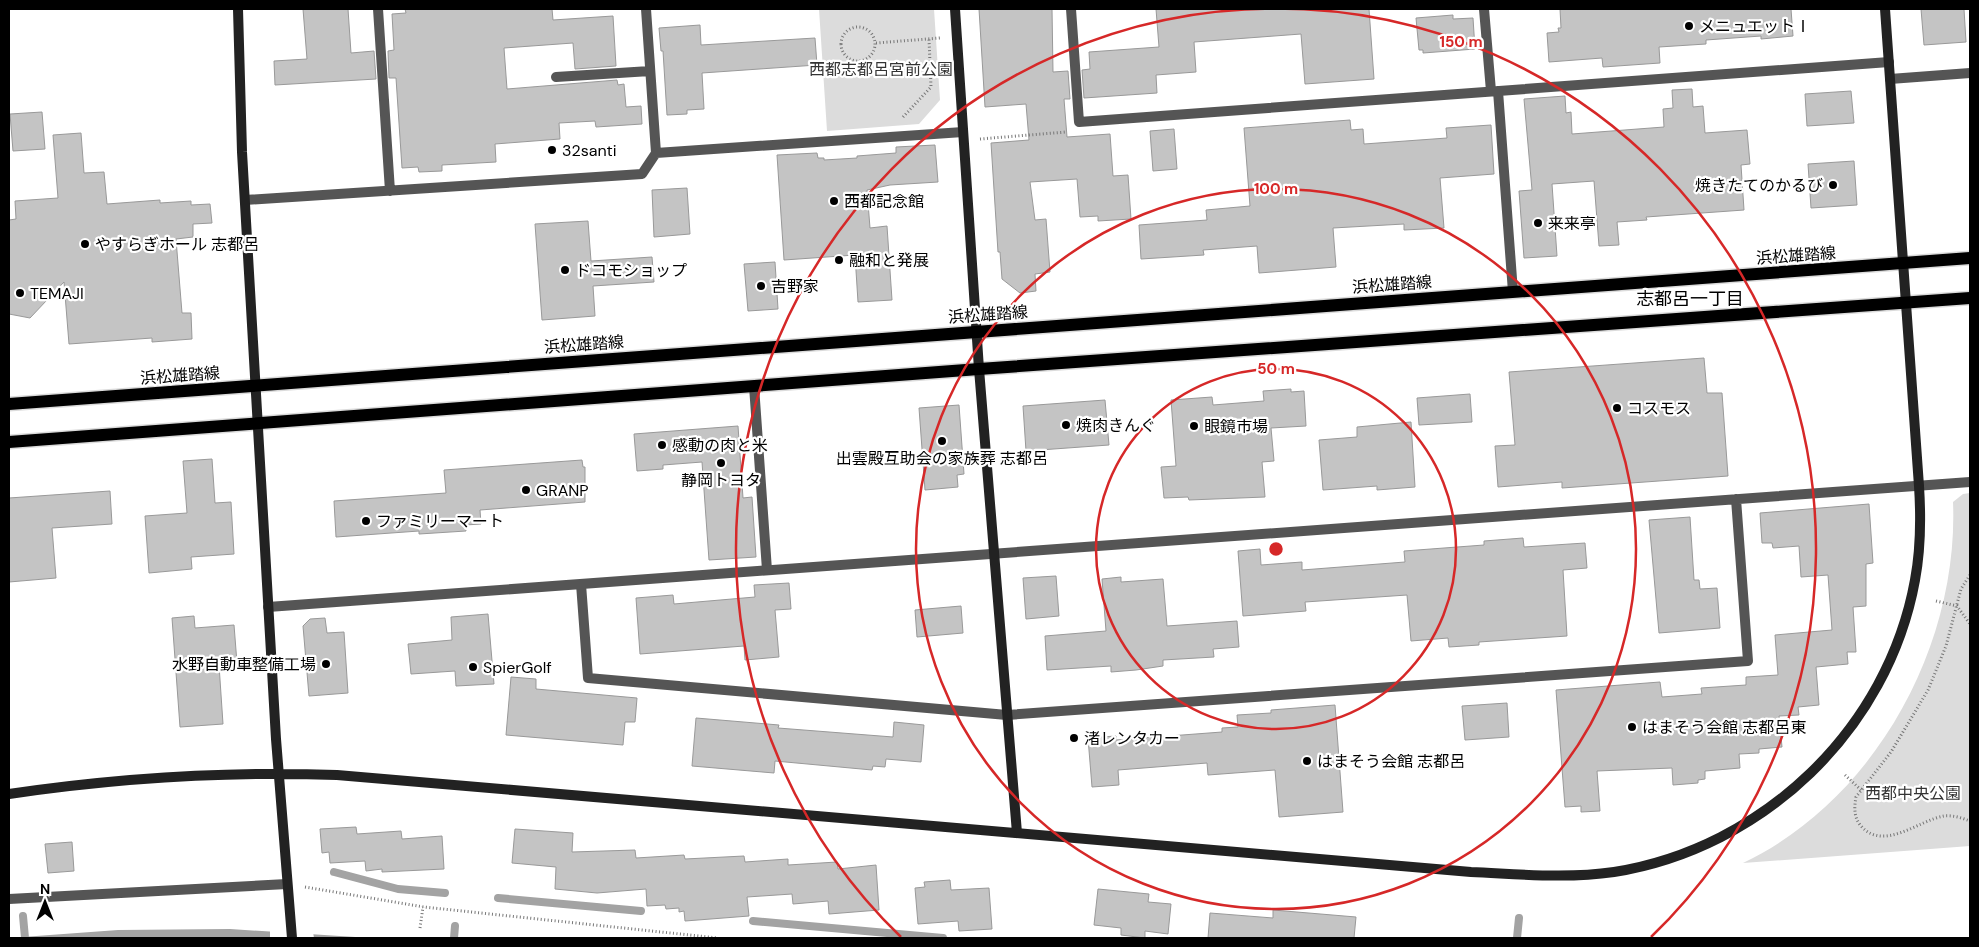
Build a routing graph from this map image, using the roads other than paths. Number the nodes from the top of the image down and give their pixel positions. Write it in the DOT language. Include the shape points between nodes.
graph roads {
  1 [pos="238,9"];
  2 [pos="378,9"];
  3 [pos="646,9"];
  4 [pos="955,9"];
  5 [pos="1071,9"];
  6 [pos="1484,9"];
  7 [pos="1885,9"];
  8 [pos="1889,62"];
  9 [pos="650,71"];
  10 [pos="1970,73"];
  11 [pos="556,77"];
  12 [pos="1890,79"];
  13 [pos="1494,91"];
  14 [pos="963,132"];
  15 [pos="656,153"];
  16 [pos="390,191"];
  17 [pos="245,200"];
  18 [pos="1970,258"];
  19 [pos="1903,263"];
  20 [pos="1513,292"];
  21 [pos="1970,298"];
  22 [pos="1906,303"];
  23 [pos="976,331"];
  24 [pos="979,368"];
  25 [pos="256,385"];
  26 [pos="754,386"];
  27 [pos="9,404"];
  28 [pos="257,424"];
  29 [pos="9,442"];
  30 [pos="1970,482"];
  31 [pos="1919,486"];
  32 [pos="1736,499"];
  33 [pos="994,554"];
  34 [pos="767,570"];
  35 [pos="581,584"];
  36 [pos="268,607"];
  37 [pos="1008,715"];
  38 [pos="278,772"];
  39 [pos="9,794"];
  40 [pos="1017,833"];
  41 [pos="288,884"];
  42 [pos="9,899"];
  43 [pos="292,938"];
  1 -- 17 [label="street"];
  2 -- 16 [label="street"];
  3 -- 9 [label="street"];
  4 -- 14 [label="street"];
  5 -- 13 [label="street" via="1079,122"];
  6 -- 13 [label="street"];
  7 -- 8 [label="street"];
  8 -- 12 [label="street"];
  8 -- 13 [label="street"];
  9 -- 11 [label="street"];
  9 -- 15 [label="street"];
  10 -- 12 [label="street"];
  12 -- 19 [label="street"];
  13 -- 20 [label="street"];
  14 -- 15 [label="street"];
  14 -- 23 [label="street"];
  15 -- 16 [label="street" via="642,174"];
  16 -- 17 [label="street"];
  17 -- 25 [label="street"];
  18 -- 19 [label="main road, 浜松雄踏線"];
  19 -- 20 [label="main road, 浜松雄踏線"];
  19 -- 22 [label="street"];
  20 -- 23 [label="main road, 浜松雄踏線"];
  21 -- 22 [label="main road"];
  22 -- 24 [label="main road"];
  22 -- 31 [label="street"];
  23 -- 24 [label="street"];
  23 -- 25 [label="main road, 浜松雄踏線"];
  24 -- 26 [label="main road"];
  24 -- 33 [label="street"];
  25 -- 27 [label="main road, 浜松雄踏線"];
  25 -- 28 [label="street"];
  26 -- 28 [label="main road"];
  26 -- 34 [label="street"];
  28 -- 29 [label="main road"];
  28 -- 36 [label="street"];
  30 -- 31 [label="street"];
  31 -- 32 [label="street"];
  31 -- 40 [label="street" via="1921,517 1915,580 1898,641 1871,698 1834,750 1788,794 1736,830 1678,856 1615,872 1540,876"];
  32 -- 33 [label="street"];
  32 -- 37 [label="street" via="1748,661"];
  33 -- 34 [label="street"];
  33 -- 37 [label="street"];
  34 -- 35 [label="street"];
  35 -- 36 [label="street"];
  35 -- 37 [label="street" via="588,678"];
  36 -- 38 [label="street"];
  37 -- 40 [label="street"];
  38 -- 39 [label="street" via="130,780"];
  38 -- 40 [label="street" via="394,779"];
  38 -- 41 [label="street"];
  41 -- 42 [label="street"];
  41 -- 43 [label="street"];
}
